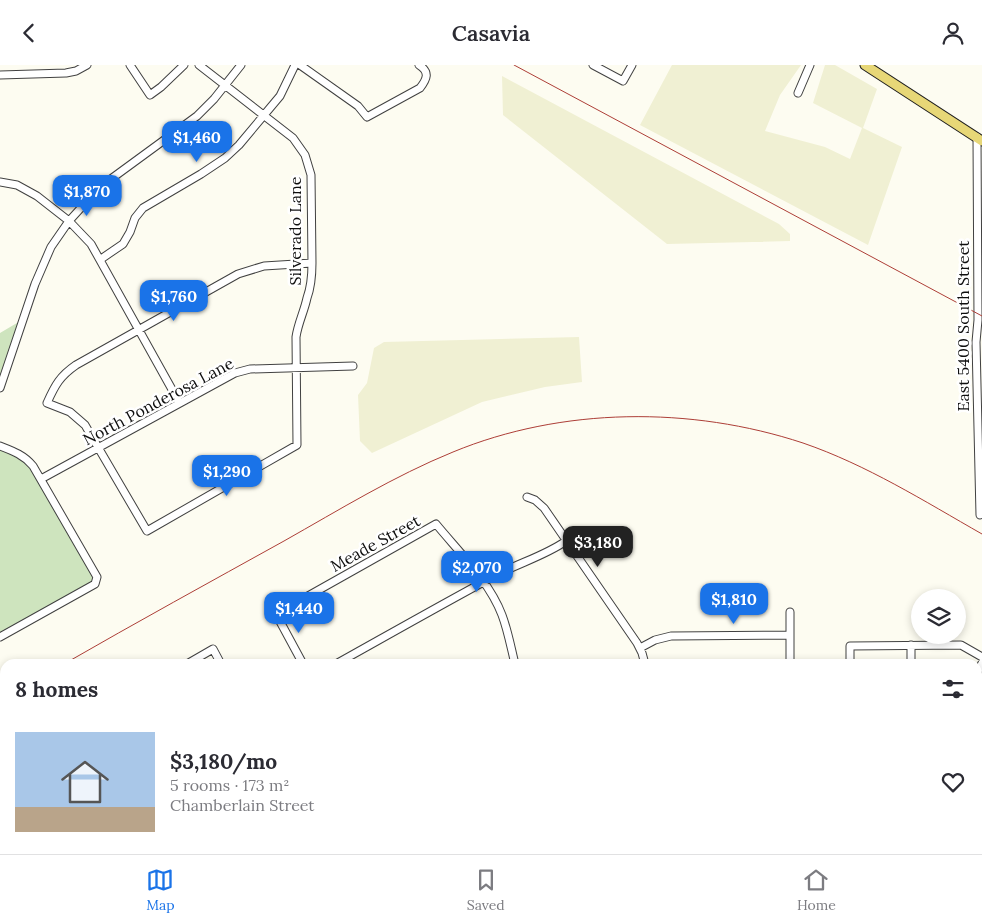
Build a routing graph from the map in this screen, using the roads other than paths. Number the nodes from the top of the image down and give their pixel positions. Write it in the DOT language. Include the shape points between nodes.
graph roads {
  1 [pos="44,65"];
  2 [pos="86,65"];
  3 [pos="130,65"];
  4 [pos="184,65"];
  5 [pos="199,65"];
  6 [pos="241,65"];
  7 [pos="295,65"];
  8 [pos="300,65"];
  9 [pos="419,65"];
  10 [pos="632,65"];
  11 [pos="810,65"];
  12 [pos="865,65"];
  13 [pos="597,66"];
  14 [pos="0,75"];
  15 [pos="44,75"];
  16 [pos="226,85"];
  17 [pos="798,93"];
  18 [pos="265,115"];
  19 [pos="979,139"];
  20 [pos="0,182"];
  21 [pos="69,221"];
  22 [pos="100,259"];
  23 [pos="312,263"];
  24 [pos="140,329"];
  25 [pos="354,366"];
  26 [pos="296,368"];
  27 [pos="0,388"];
  28 [pos="180,402"];
  29 [pos="0,446"];
  30 [pos="99,447"];
  31 [pos="40,479"];
  32 [pos="526,497"];
  33 [pos="980,515"];
  34 [pos="566,541"];
  35 [pos="483,582"];
  36 [pos="790,612"];
  37 [pos="790,635"];
  38 [pos="0,637"];
  39 [pos="911,645"];
  40 [pos="640,648"];
  41 [pos="982,657"];
  42 [pos="196,659"];
  43 [pos="219,659"];
  44 [pos="300,659"];
  45 [pos="345,659"];
  46 [pos="512,659"];
  47 [pos="643,659"];
  48 [pos="790,659"];
  49 [pos="850,659"];
  50 [pos="911,659"];
  1 -- 15 [label="street"];
  2 -- 15 [label="street" via="66,73"];
  3 -- 4 [label="street" via="150,95"];
  5 -- 16 [label="street, Silverado Lane"];
  6 -- 16 [label="street"];
  7 -- 18 [label="street" via="280,96"];
  8 -- 9 [label="street" via="358,106 367,117 420,88 427,75"];
  10 -- 13 [label="street" via="623,81"];
  11 -- 17 [label="street"];
  12 -- 19 [label="main road"];
  14 -- 15 [label="street"];
  16 -- 18 [label="street, Silverado Lane"];
  16 -- 21 [label="street" via="197,116 100,187"];
  18 -- 22 [label="street" via="226,158 143,208 123,244"];
  18 -- 23 [label="street, Silverado Lane" via="300,146 309,166"];
  19 -- 33 [label="street, East 5400 South Street" via="976,342"];
  20 -- 21 [label="street" via="28,191"];
  21 -- 22 [label="street" via="87,239"];
  21 -- 27 [label="street" via="51,247 35,284"];
  22 -- 24 [label="street"];
  23 -- 24 [label="street" via="274,264 251,269"];
  23 -- 26 [label="street, Silverado Lane" via="310,288 296,337"];
  24 -- 28 [label="street"];
  24 -- 30 [label="street" via="63,374 47,403 78,417"];
  25 -- 26 [label="street, North Ponderosa Lane"];
  26 -- 28 [label="street, North Ponderosa Lane" via="250,369 235,373"];
  26 -- 30 [label="street, Silverado Lane" via="297,445 147,531"];
  28 -- 30 [label="street, North Ponderosa Lane"];
  29 -- 31 [label="street" via="27,458"];
  30 -- 31 [label="street, North Ponderosa Lane"];
  31 -- 38 [label="street" via="97,581"];
  32 -- 34 [label="street" via="542,505"];
  34 -- 35 [label="street"];
  34 -- 40 [label="street"];
  35 -- 44 [label="street, Meade Street" via="436,525 276,614"];
  35 -- 45 [label="street"];
  35 -- 46 [label="street" via="502,614"];
  36 -- 37 [label="street"];
  37 -- 40 [label="street" via="671,636"];
  37 -- 48 [label="street"];
  39 -- 41 [label="street" via="961,645"];
  39 -- 49 [label="street" via="850,646"];
  39 -- 50 [label="street"];
  40 -- 47 [label="street"];
  42 -- 43 [label="street" via="213,649"];
}
